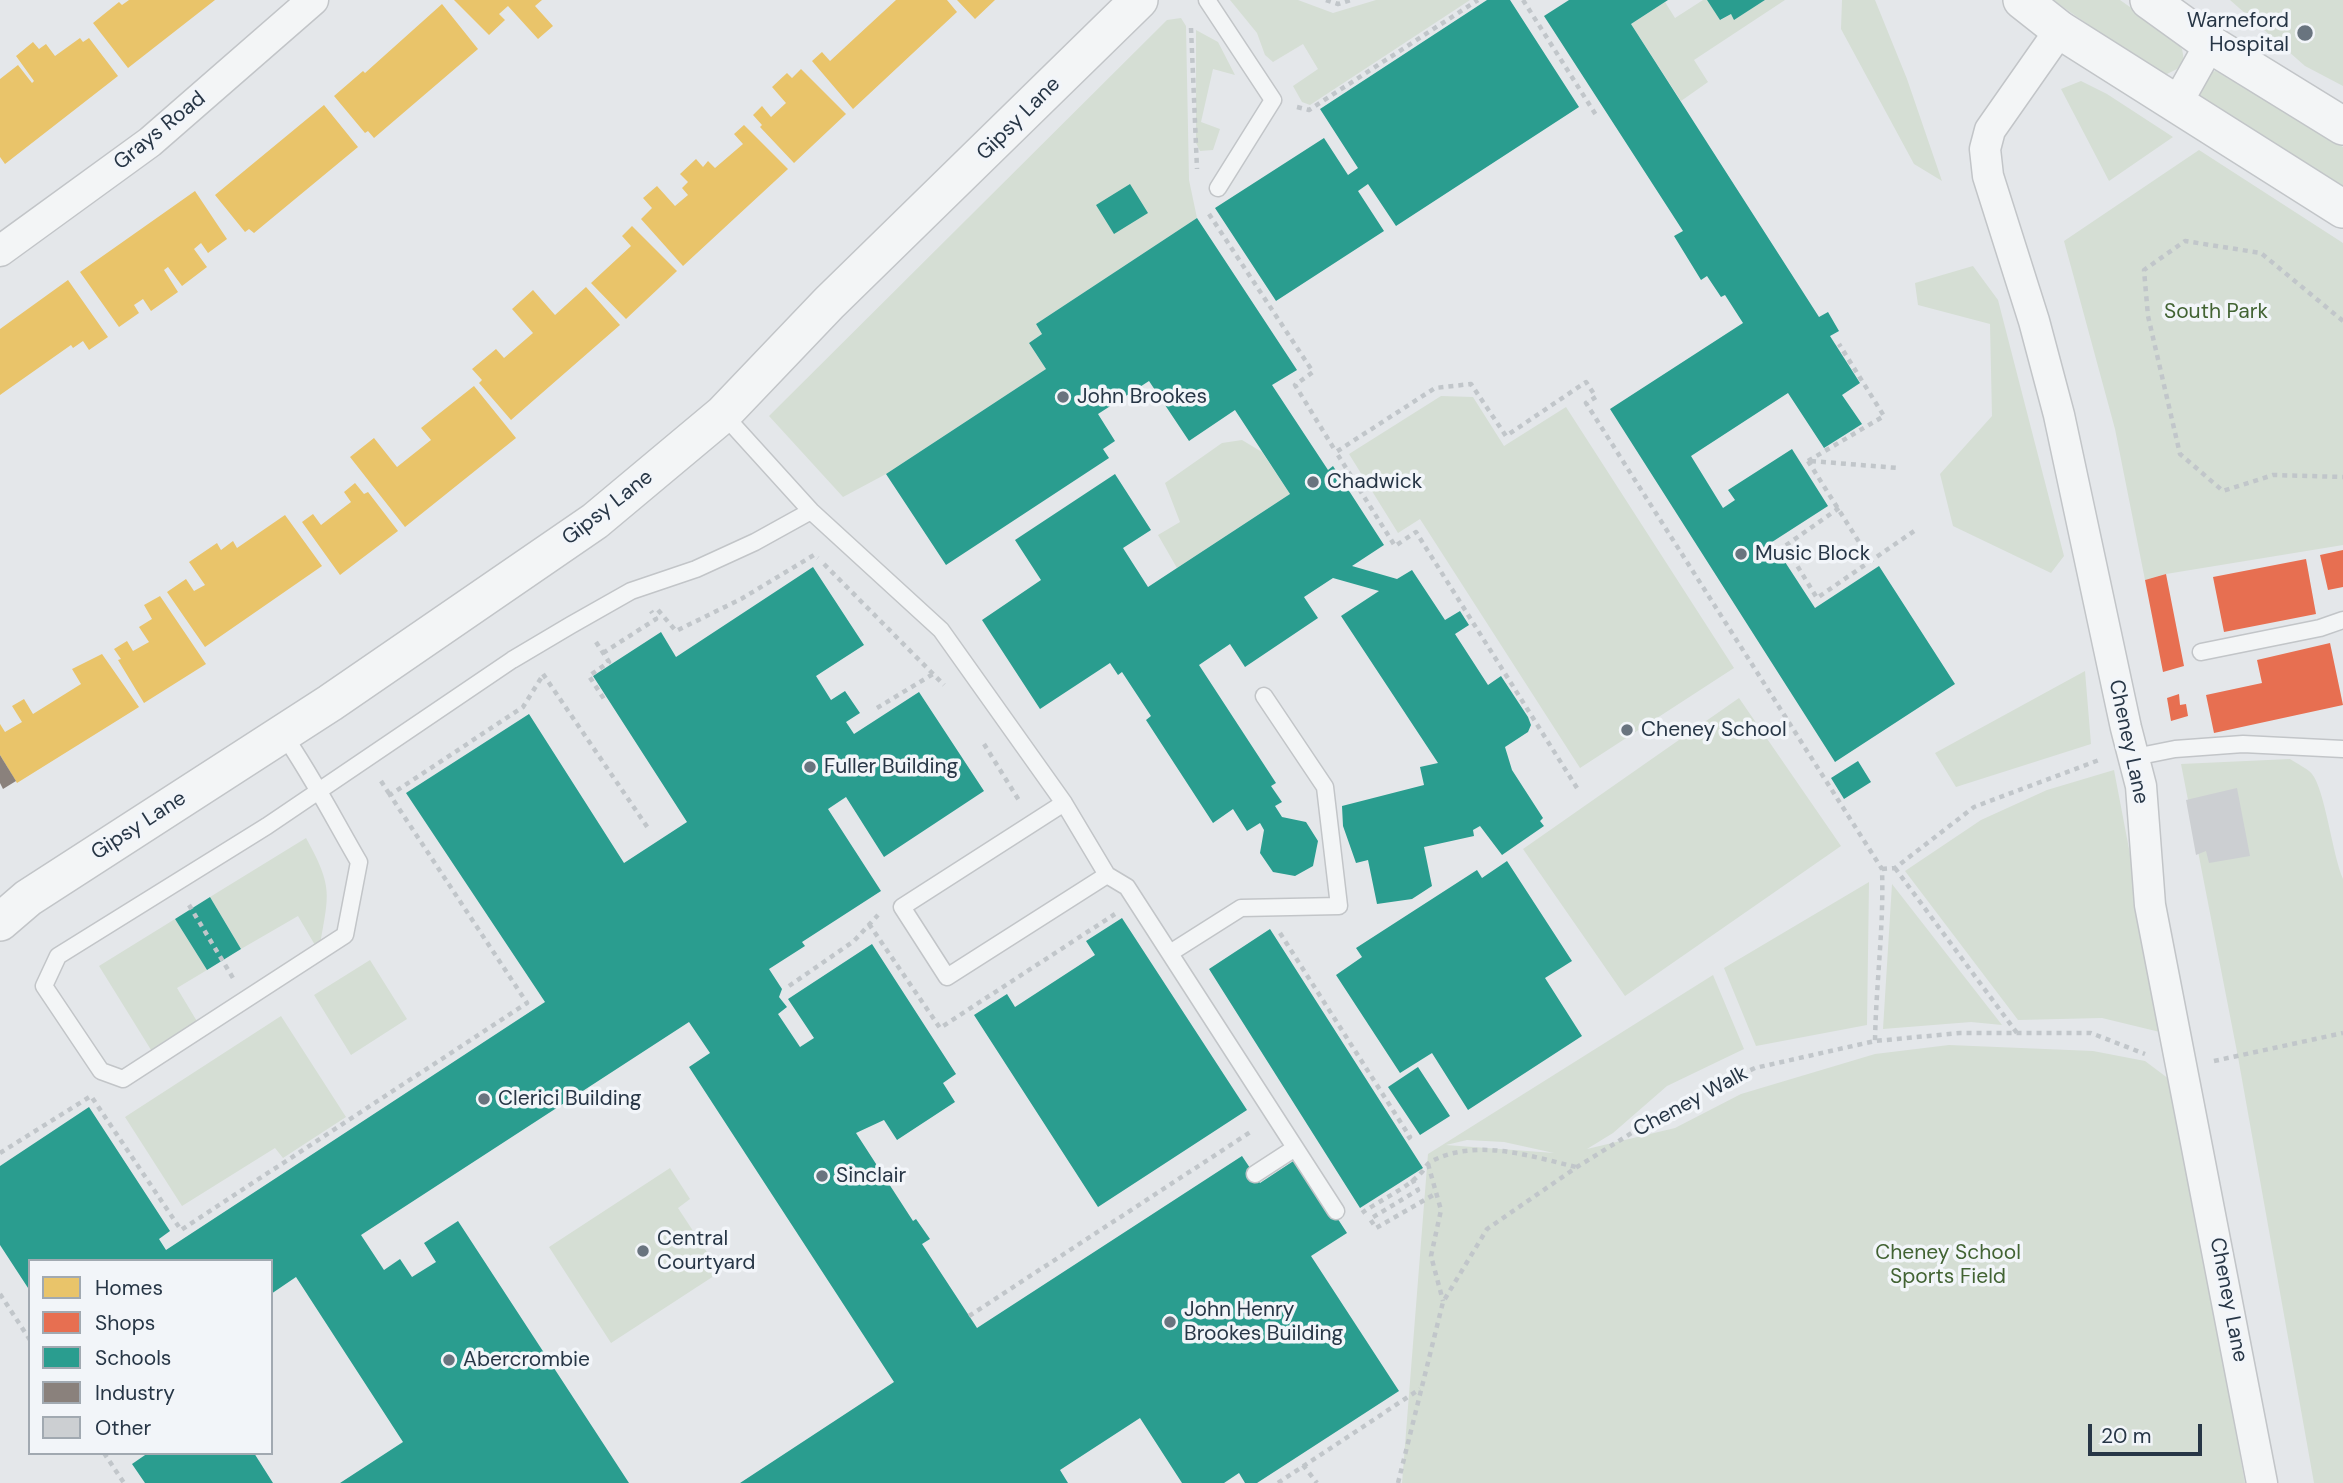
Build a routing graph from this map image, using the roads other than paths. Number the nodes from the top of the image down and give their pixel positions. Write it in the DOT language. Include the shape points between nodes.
graph roads {
  1 [pos="313,0"];
  2 [pos="1139,0"];
  3 [pos="1207,0"];
  4 [pos="2022,0"];
  5 [pos="2150,0"];
  6 [pos="2060,30"];
  7 [pos="2210,44"];
  8 [pos="2177,103"];
  9 [pos="2343,126"];
  10 [pos="1218,188"];
  11 [pos="2343,209"];
  12 [pos="0,251"];
  13 [pos="723,414"];
  14 [pos="811,511"];
  15 [pos="2343,620"];
  16 [pos="2201,652"];
  17 [pos="1264,696"];
  18 [pos="282,734"];
  19 [pos="2343,749"];
  20 [pos="2134,754"];
  21 [pos="317,790"];
  22 [pos="1064,803"];
  23 [pos="1107,875"];
  24 [pos="0,922"];
  25 [pos="1170,953"];
  26 [pos="1295,1148"];
  27 [pos="1255,1174"];
  28 [pos="1336,1211"];
  29 [pos="2262,1483"];
  1 -- 12 [label="street, Grays Road" via="150,142"];
  2 -- 13 [label="street, Gipsy Lane" via="829,303"];
  3 -- 10 [label="lane" via="1273,100"];
  4 -- 6 [label="street"];
  5 -- 7 [label="street"];
  6 -- 8 [label="street"];
  6 -- 20 [label="street, Cheney Lane" via="1990,130 1985,149 1988,176 2059,415"];
  7 -- 8 [label="street"];
  7 -- 9 [label="street"];
  8 -- 11 [label="street"];
  13 -- 14 [label="lane"];
  13 -- 18 [label="street, Gipsy Lane" via="594,522"];
  14 -- 21 [label="lane" via="696,569 631,591 512,660"];
  14 -- 22 [label="lane" via="941,630"];
  15 -- 16 [label="lane"];
  17 -- 25 [label="lane" via="1325,787 1339,906 1241,908"];
  18 -- 21 [label="lane"];
  18 -- 24 [label="street, Gipsy Lane" via="28,898"];
  19 -- 20 [label="lane" via="2243,744"];
  20 -- 29 [label="street, Cheney Lane" via="2141,786 2150,905"];
  21 -- 21 [label="lane" via="359,862 345,935 123,1079 101,1071 44,986 58,956"];
  22 -- 23 [label="lane"];
  22 -- 23 [label="lane" via="902,907 947,978"];
  23 -- 25 [label="lane" via="1127,887"];
  25 -- 26 [label="lane"];
  26 -- 27 [label="lane"];
  26 -- 28 [label="lane"];
}
